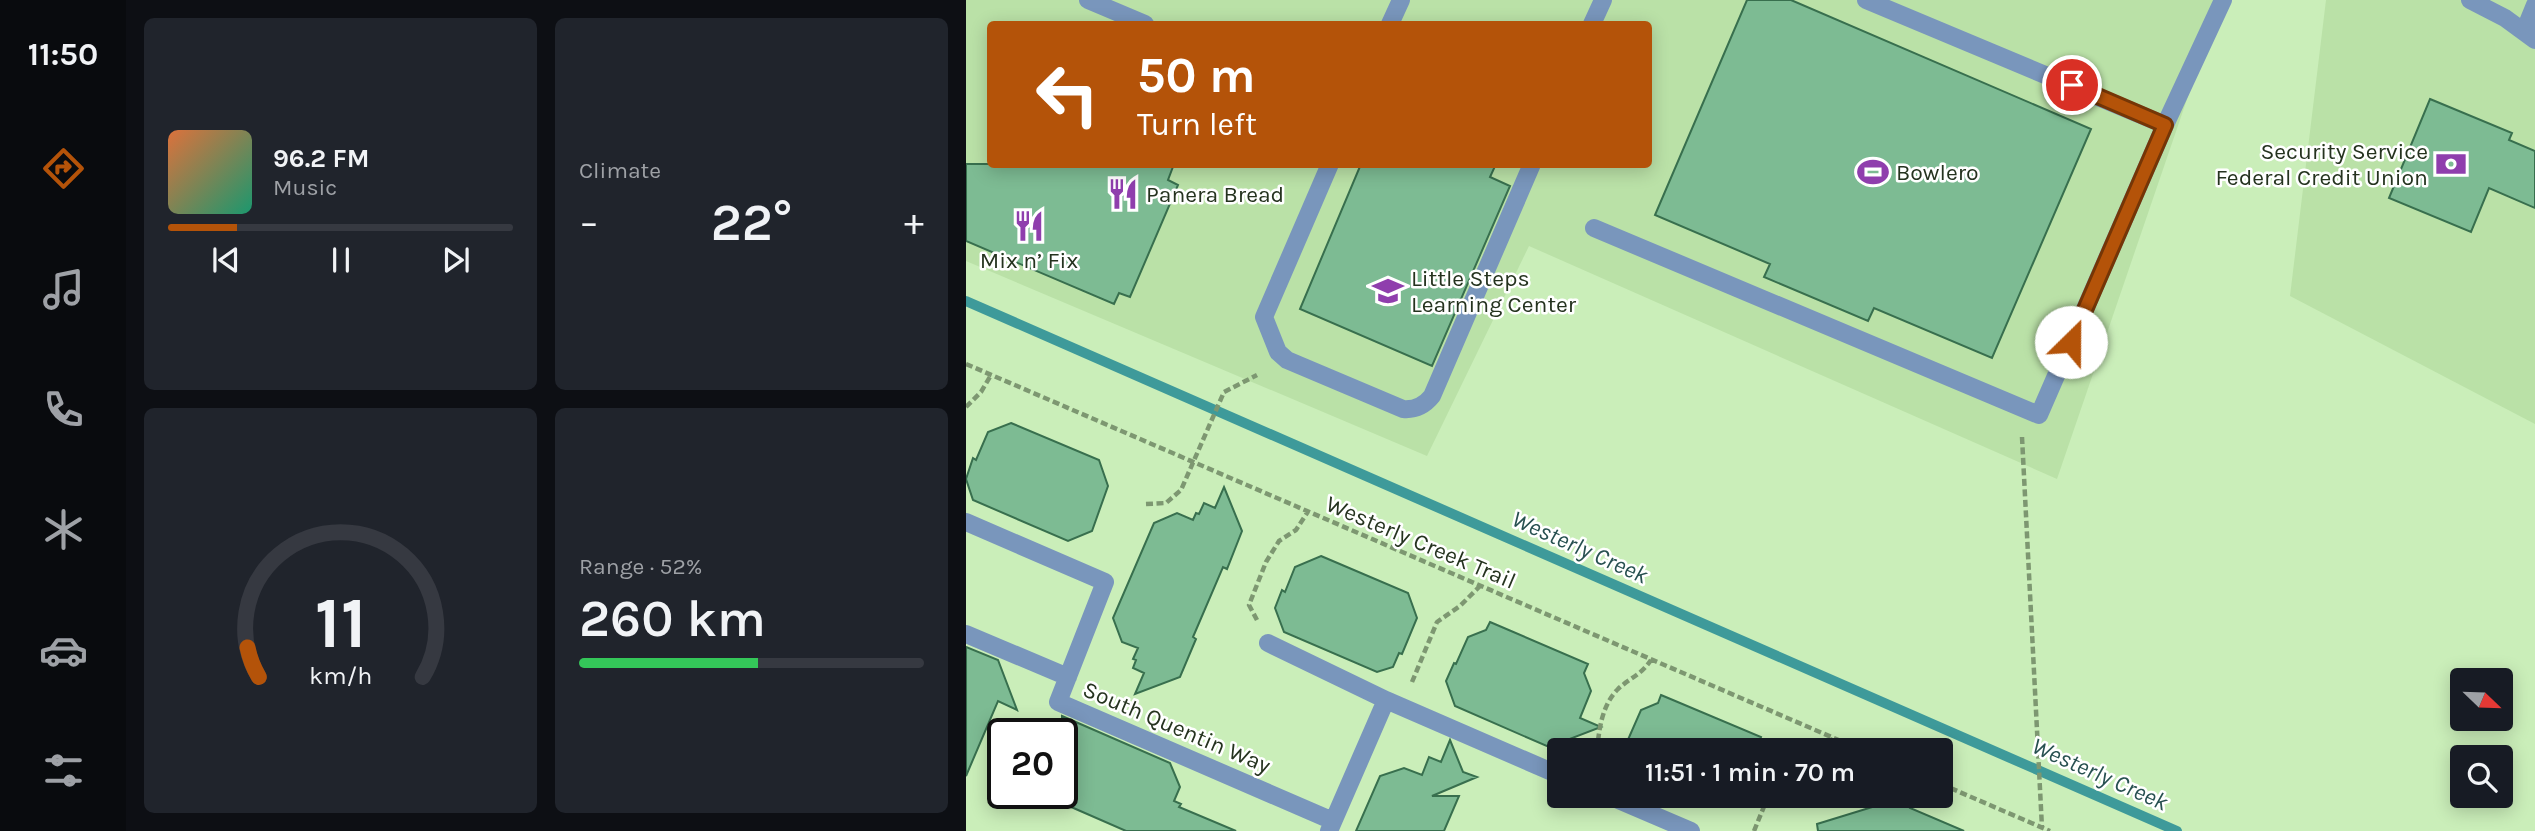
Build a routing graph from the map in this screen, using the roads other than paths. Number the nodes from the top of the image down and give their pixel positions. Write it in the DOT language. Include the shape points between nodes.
graph roads {
  1 [pos="1088,0"];
  2 [pos="1401,0"];
  3 [pos="1603,0"];
  4 [pos="1866,0"];
  5 [pos="2222,0"];
  6 [pos="2470,0"];
  7 [pos="2535,5"];
  8 [pos="1138,21"];
  9 [pos="1391,21"];
  10 [pos="1593,21"];
  11 [pos="2529,36"];
  12 [pos="2165,125"];
  13 [pos="1328,168"];
  14 [pos="1530,168"];
  15 [pos="1594,228"];
  16 [pos="966,522"];
  17 [pos="966,634"];
  18 [pos="1268,643"];
  19 [pos="1068,677"];
  20 [pos="1386,700"];
  21 [pos="1547,770"];
  22 [pos="1637,808"];
  23 [pos="1331,826"];
  24 [pos="1691,831"];
  1 -- 8 [label="lane"];
  2 -- 9 [label="lane"];
  3 -- 10 [label="lane"];
  4 -- 12 [label="lane"];
  5 -- 12 [label="lane"];
  6 -- 11 [label="lane"];
  7 -- 11 [label="lane"];
  12 -- 15 [label="lane" via="2039,415"];
  13 -- 14 [label="lane" via="1264,317 1278,352 1287,360 1410,410 1432,396"];
  16 -- 19 [label="lane, South Quentin Way" via="1105,582"];
  17 -- 19 [label="lane"];
  18 -- 20 [label="lane"];
  19 -- 23 [label="lane, South Quentin Way" via="1058,702"];
  20 -- 21 [label="lane"];
  20 -- 23 [label="lane"];
  22 -- 24 [label="lane"];
}
